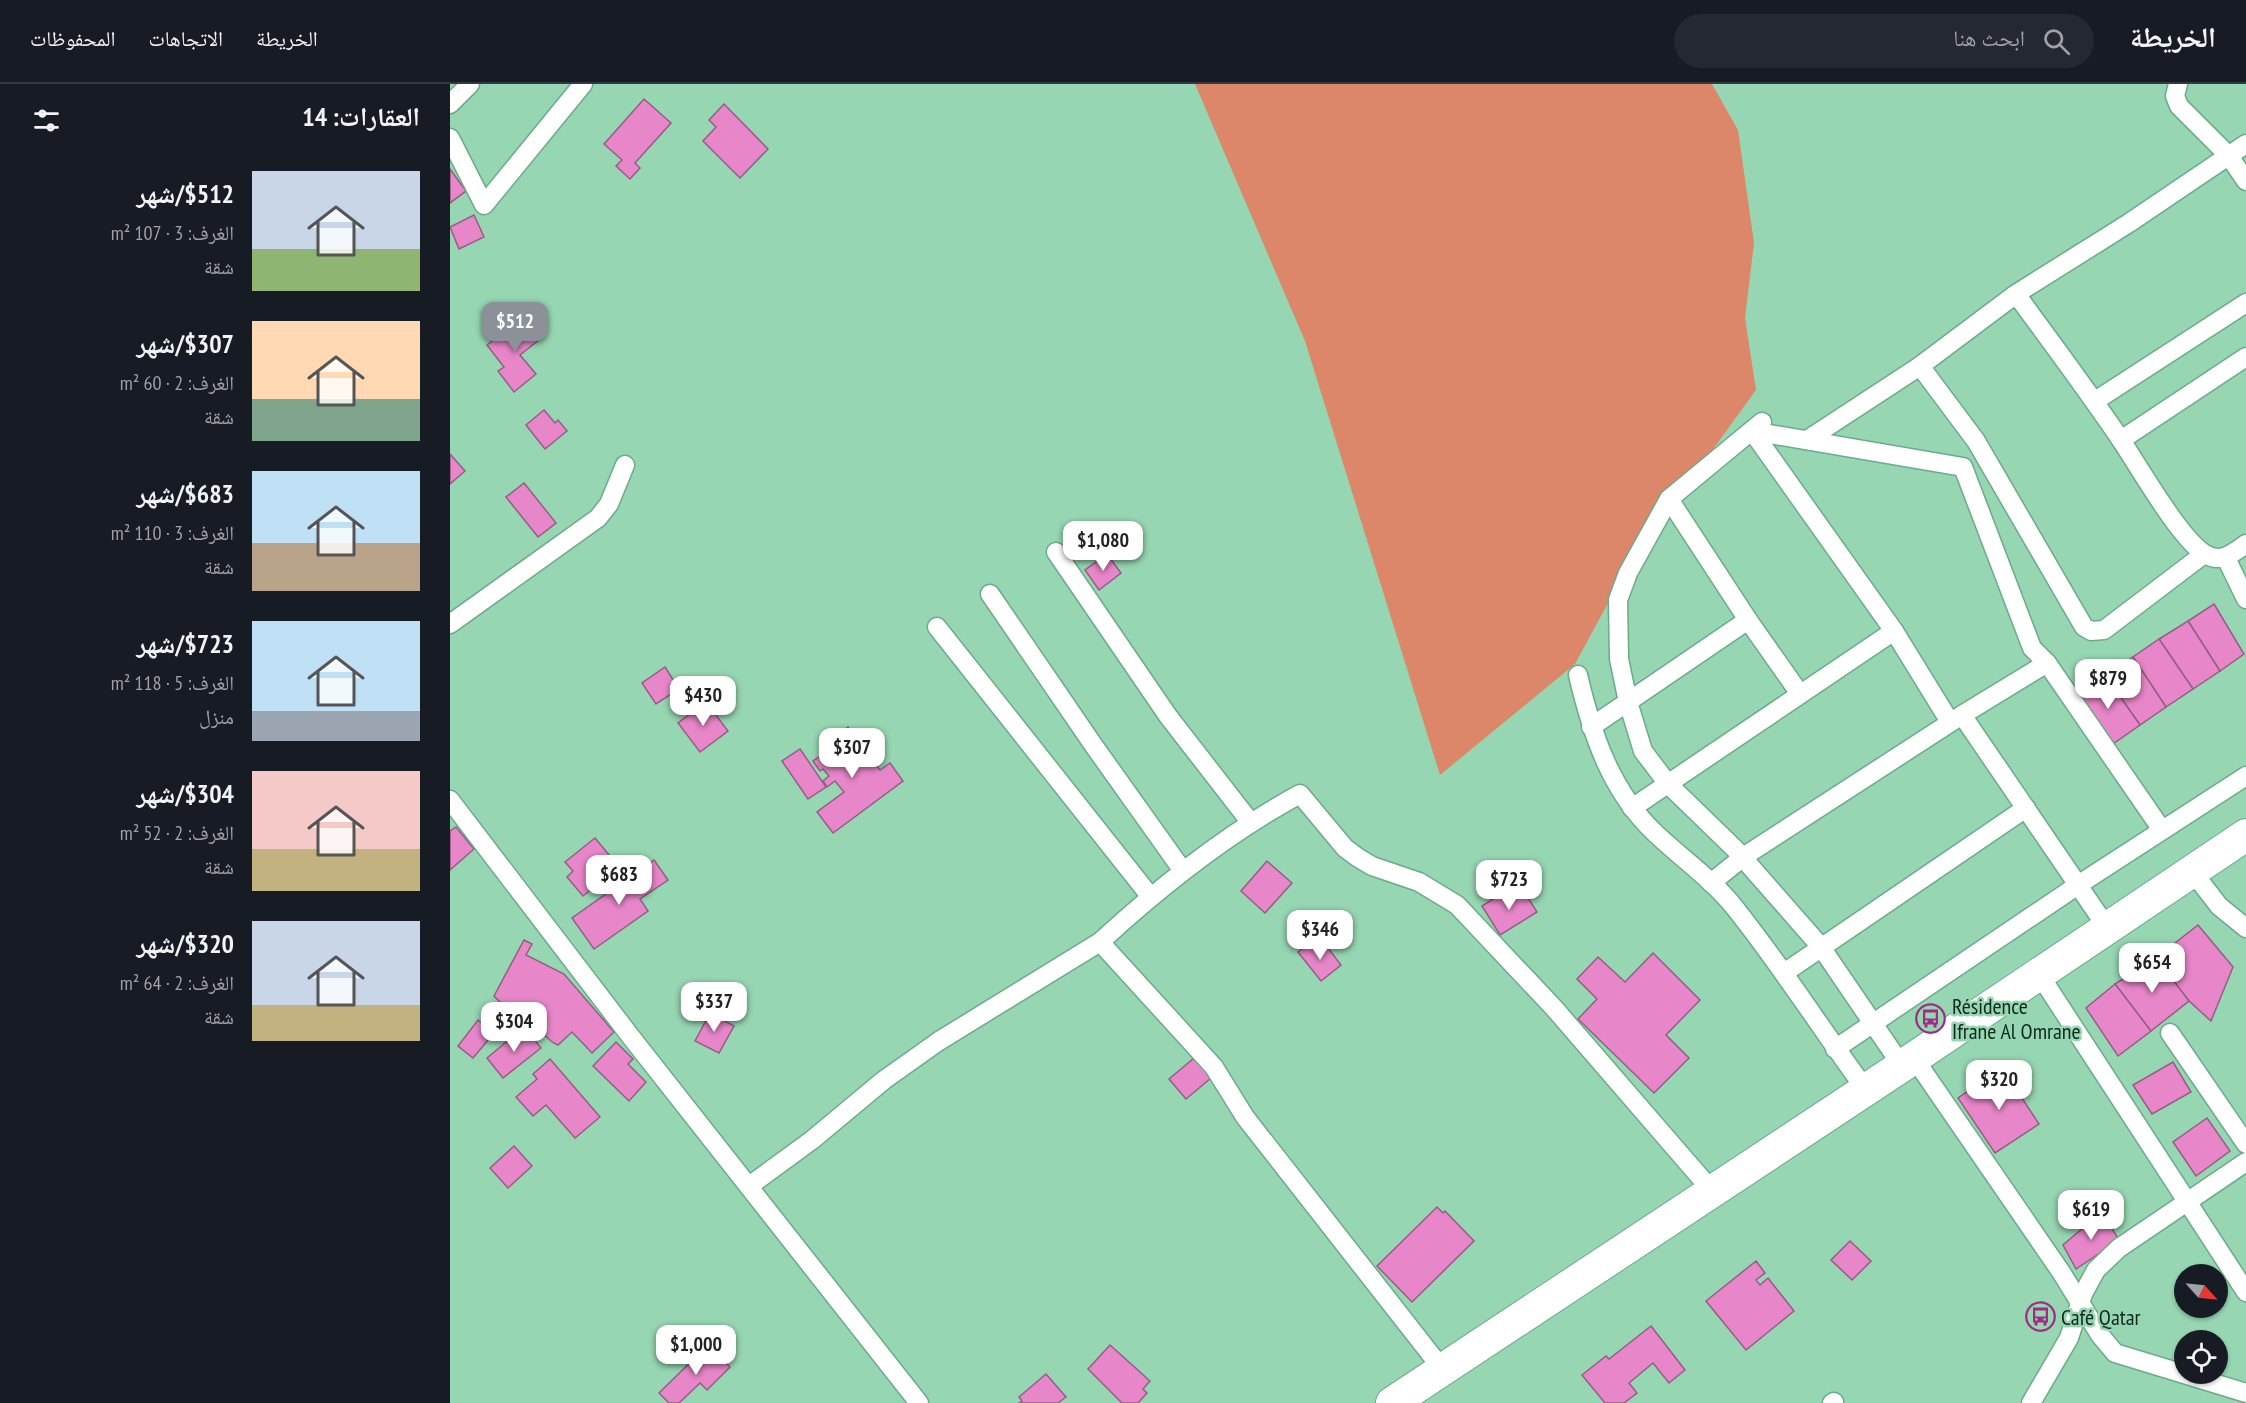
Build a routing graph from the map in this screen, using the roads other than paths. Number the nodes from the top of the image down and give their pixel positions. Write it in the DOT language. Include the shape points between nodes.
graph roads {
  1 [pos="470,84"];
  2 [pos="583,84"];
  3 [pos="2178,84"];
  4 [pos="450,104"];
  5 [pos="450,138"];
  6 [pos="2246,144"];
  7 [pos="2229,156"];
  8 [pos="2246,181"];
  9 [pos="2016,294"];
  10 [pos="2246,303"];
  11 [pos="2246,357"];
  12 [pos="1920,366"];
  13 [pos="2095,401"];
  14 [pos="1757,427"];
  15 [pos="1807,440"];
  16 [pos="2121,440"];
  17 [pos="626,465"];
  18 [pos="1669,499"];
  19 [pos="2246,544"];
  20 [pos="1056,552"];
  21 [pos="2204,554"];
  22 [pos="2226,558"];
  23 [pos="990,594"];
  24 [pos="2246,599"];
  25 [pos="1748,620"];
  26 [pos="450,624"];
  27 [pos="937,627"];
  28 [pos="1894,630"];
  29 [pos="2047,663"];
  30 [pos="1578,675"];
  31 [pos="1800,694"];
  32 [pos="1628,702"];
  33 [pos="1956,719"];
  34 [pos="1591,727"];
  35 [pos="2246,776"];
  36 [pos="1668,784"];
  37 [pos="450,800"];
  38 [pos="1632,808"];
  39 [pos="2026,808"];
  40 [pos="1251,823"];
  41 [pos="2162,831"];
  42 [pos="2246,835"];
  43 [pos="1743,857"];
  44 [pos="1183,871"];
  45 [pos="2192,871"];
  46 [pos="1711,883"];
  47 [pos="2078,885"];
  48 [pos="1150,896"];
  49 [pos="2108,928"];
  50 [pos="2246,928"];
  51 [pos="1100,942"];
  52 [pos="1821,947"];
  53 [pos="1784,973"];
  54 [pos="2039,974"];
  55 [pos="1873,1023"];
  56 [pos="2170,1033"];
  57 [pos="1835,1048"];
  58 [pos="1908,1062"];
  59 [pos="1866,1090"];
  60 [pos="2246,1144"];
  61 [pos="2246,1162"];
  62 [pos="749,1186"];
  63 [pos="1713,1192"];
  64 [pos="2187,1201"];
  65 [pos="2246,1292"];
  66 [pos="2080,1303"];
  67 [pos="1443,1370"];
  68 [pos="2246,1393"];
  69 [pos="919,1403"];
  70 [pos="1392,1403"];
  71 [pos="2031,1403"];
  1 -- 4 [label="street"];
  2 -- 5 [label="street" via="484,205"];
  3 -- 7 [label="street" via="2175,96 2179,105"];
  6 -- 7 [label="street"];
  7 -- 8 [label="street"];
  7 -- 9 [label="street"];
  9 -- 12 [label="street"];
  9 -- 13 [label="street"];
  10 -- 13 [label="street"];
  11 -- 16 [label="street"];
  12 -- 15 [label="street"];
  12 -- 21 [label="street" via="1976,441 2084,627 2104,630"];
  13 -- 16 [label="street"];
  14 -- 15 [label="street"];
  14 -- 18 [label="street"];
  14 -- 28 [label="street"];
  15 -- 29 [label="street" via="1963,467 2032,648"];
  16 -- 21 [label="street" via="2183,533"];
  17 -- 26 [label="street" via="609,504 598,518"];
  18 -- 25 [label="street"];
  18 -- 32 [label="street" via="1628,573 1618,600 1619,659"];
  19 -- 22 [label="street"];
  20 -- 40 [label="street" via="1168,716"];
  21 -- 22 [label="street"];
  22 -- 24 [label="street"];
  23 -- 44 [label="street"];
  25 -- 31 [label="street"];
  25 -- 32 [label="street"];
  27 -- 48 [label="street"];
  28 -- 31 [label="street"];
  28 -- 33 [label="street"];
  29 -- 33 [label="street"];
  29 -- 41 [label="street"];
  30 -- 34 [label="street"];
  31 -- 36 [label="street"];
  32 -- 34 [label="street"];
  32 -- 36 [label="street" via="1643,752"];
  33 -- 39 [label="street"];
  33 -- 43 [label="street"];
  34 -- 38 [label="street"];
  35 -- 41 [label="street"];
  36 -- 38 [label="street"];
  36 -- 43 [label="street"];
  37 -- 62 [label="street"];
  38 -- 46 [label="street"];
  39 -- 47 [label="street"];
  39 -- 52 [label="street"];
  40 -- 44 [label="street"];
  40 -- 63 [label="street" via="1300,794 1357,857 1419,882 1457,905 1554,1008"];
  41 -- 47 [label="street"];
  42 -- 45 [label="highway"];
  43 -- 46 [label="street"];
  43 -- 52 [label="street"];
  44 -- 48 [label="street"];
  45 -- 49 [label="highway"];
  45 -- 50 [label="street" via="2220,906"];
  46 -- 53 [label="street"];
  47 -- 49 [label="street"];
  47 -- 55 [label="street"];
  48 -- 51 [label="street"];
  49 -- 54 [label="highway"];
  51 -- 62 [label="street" via="939,1041"];
  51 -- 67 [label="street" via="1214,1067 1245,1117"];
  52 -- 53 [label="street"];
  52 -- 55 [label="street"];
  53 -- 57 [label="street"];
  54 -- 58 [label="highway"];
  54 -- 64 [label="street"];
  55 -- 57 [label="street"];
  55 -- 58 [label="street"];
  56 -- 60 [label="street"];
  57 -- 59 [label="street"];
  58 -- 59 [label="highway"];
  58 -- 66 [label="street"];
  59 -- 63 [label="highway"];
  61 -- 64 [label="street"];
  62 -- 69 [label="street"];
  63 -- 67 [label="highway"];
  64 -- 65 [label="street"];
  64 -- 66 [label="street" via="2119,1248 2096,1270"];
  66 -- 68 [label="street" via="2115,1353"];
  66 -- 71 [label="street" via="2069,1338"];
  67 -- 70 [label="highway"];
}
